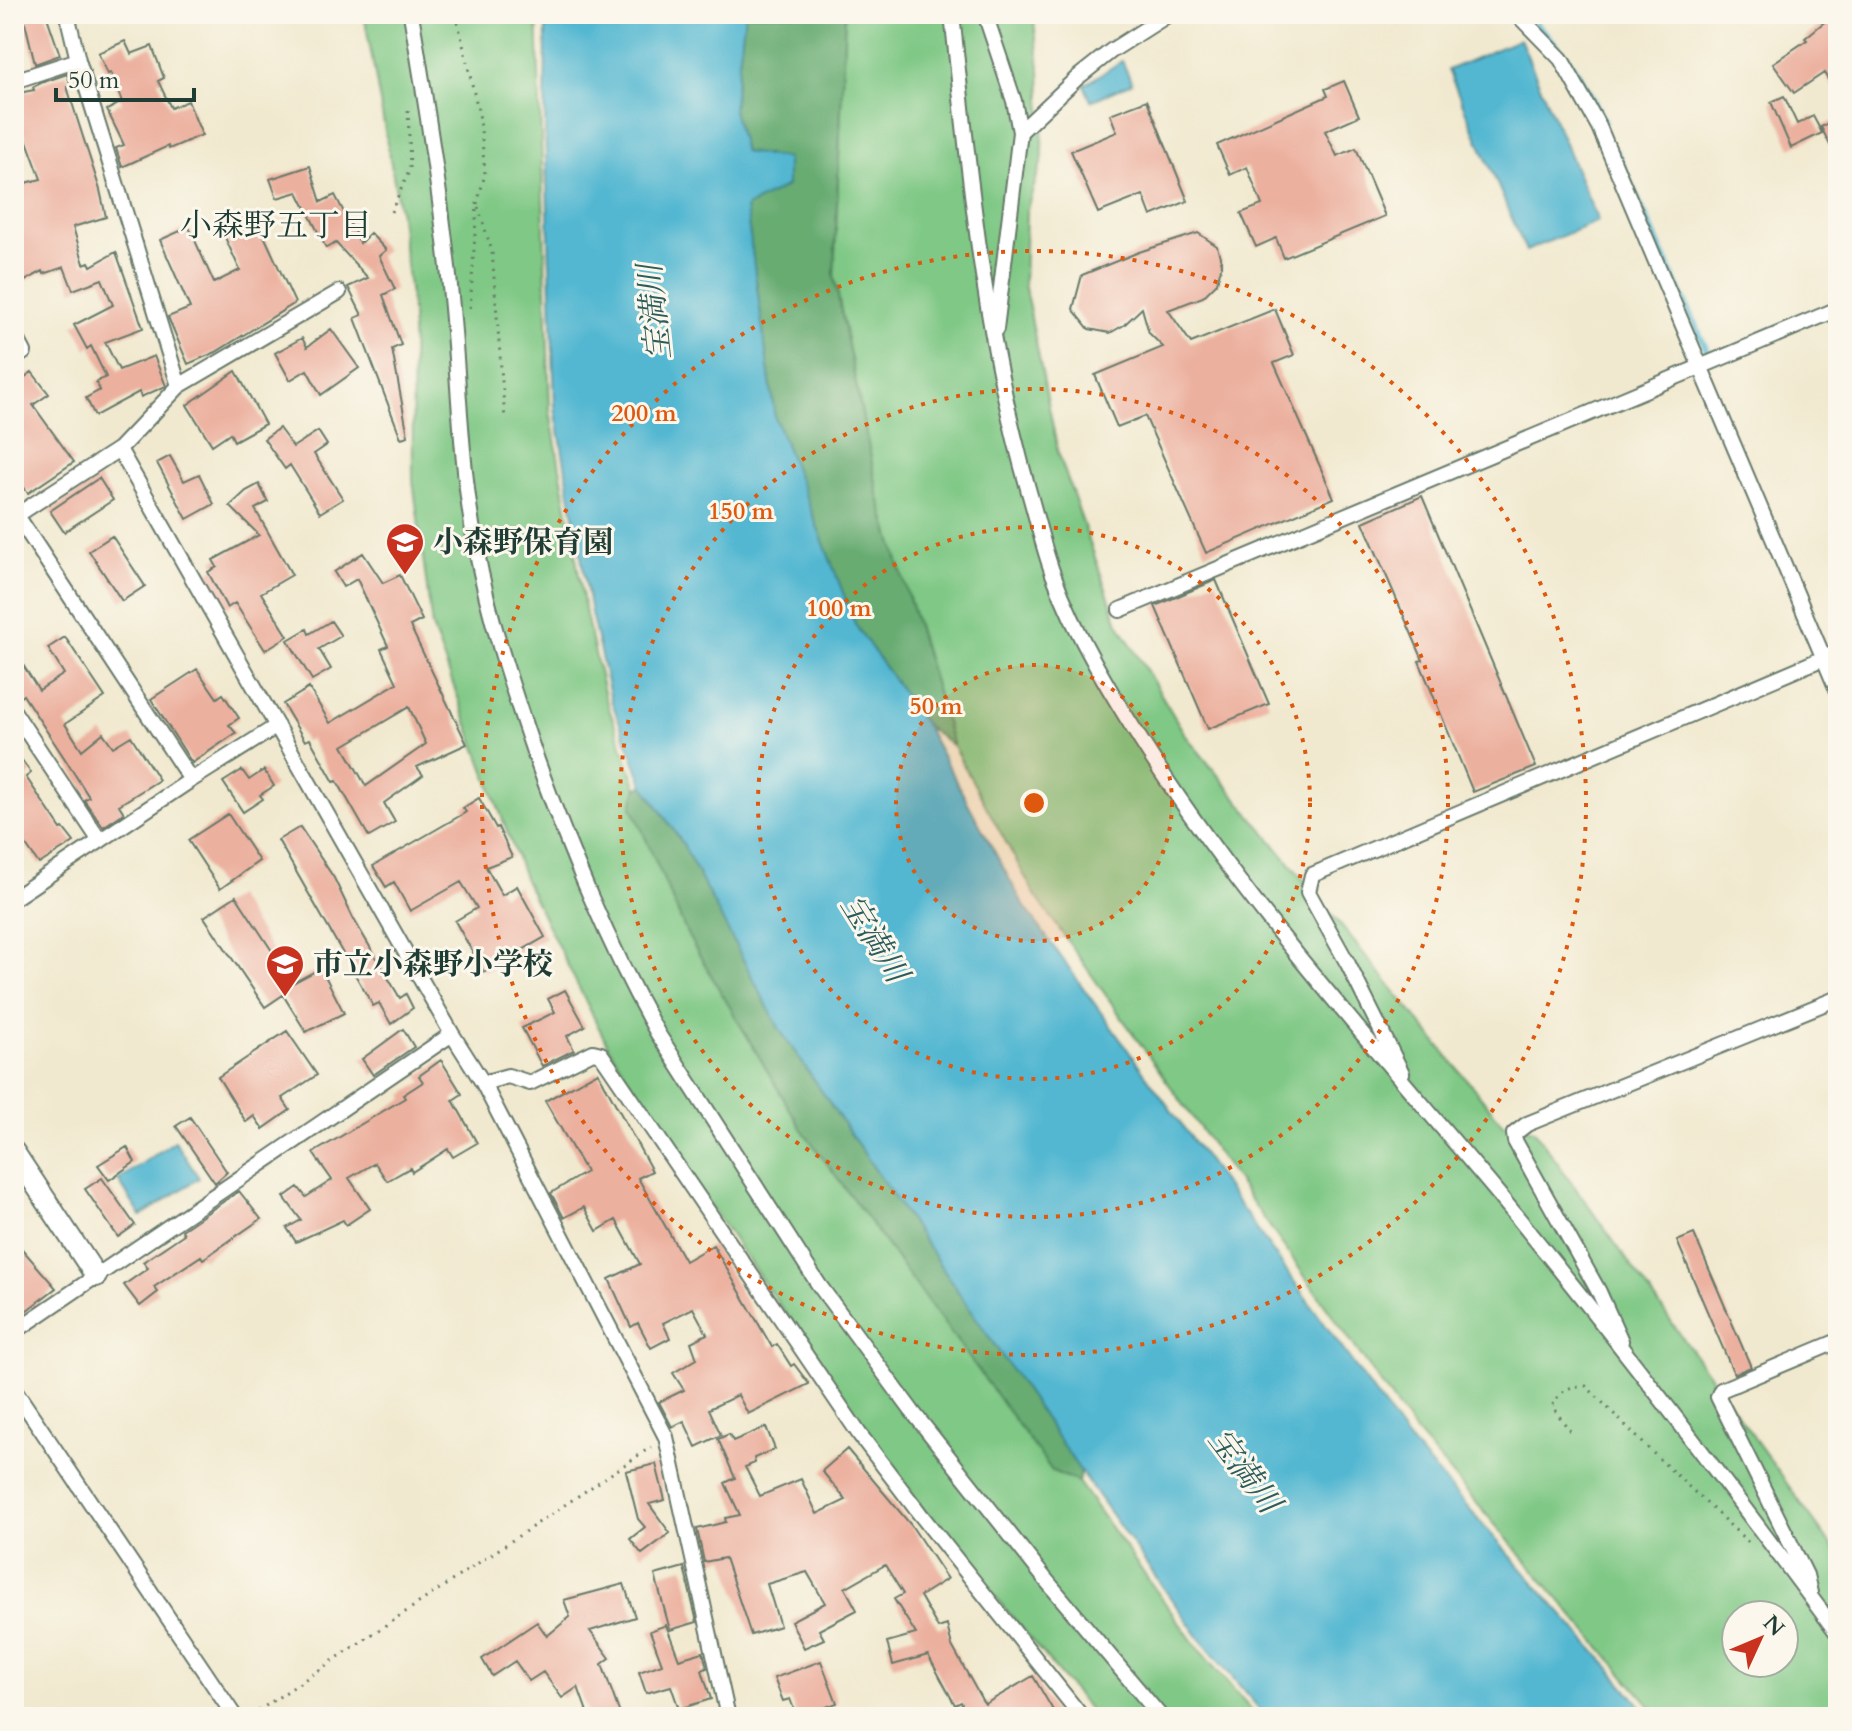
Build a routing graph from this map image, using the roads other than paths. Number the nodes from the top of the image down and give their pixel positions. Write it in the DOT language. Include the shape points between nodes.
graph roads {
  1 [pos="67,14"];
  2 [pos="411,14"];
  3 [pos="952,14"];
  4 [pos="985,14"];
  5 [pos="1169,14"];
  6 [pos="1517,14"];
  7 [pos="78,60"];
  8 [pos="14,81"];
  9 [pos="1020,132"];
  10 [pos="339,292"];
  11 [pos="1838,309"];
  12 [pos="14,333"];
  13 [pos="993,345"];
  14 [pos="14,359"];
  15 [pos="1702,367"];
  16 [pos="179,386"];
  17 [pos="119,449"];
  18 [pos="15,514"];
  19 [pos="1120,610"];
  20 [pos="1838,652"];
  21 [pos="1824,658"];
  22 [pos="1838,692"];
  23 [pos="14,712"];
  24 [pos="277,726"];
  25 [pos="191,780"];
  26 [pos="100,841"];
  27 [pos="15,896"];
  28 [pos="1838,998"];
  29 [pos="452,1034"];
  30 [pos="483,1083"];
  31 [pos="1415,1098"];
  32 [pos="14,1152"];
  33 [pos="96,1276"];
  34 [pos="14,1332"];
  35 [pos="1838,1341"];
  36 [pos="1626,1357"];
  37 [pos="14,1389"];
  38 [pos="1811,1597"];
  39 [pos="1838,1634"];
  40 [pos="235,1717"];
  41 [pos="728,1717"];
  42 [pos="1082,1717"];
  43 [pos="1161,1717"];
  1 -- 7 [label="street"];
  2 -- 43 [label="street" via="430,118 476,548 508,676 578,870 658,1034 819,1285 912,1411"];
  3 -- 13 [label="street"];
  4 -- 9 [label="street"];
  5 -- 9 [label="street" via="1111,51"];
  6 -- 15 [label="street" via="1561,59 1584,96"];
  7 -- 8 [label="street"];
  7 -- 16 [label="street"];
  9 -- 13 [label="street"];
  10 -- 16 [label="street"];
  11 -- 15 [label="street"];
  12 -- 14 [label="street" via="24,352"];
  13 -- 31 [label="street" via="1017,452 1054,576 1112,692 1219,854"];
  15 -- 19 [label="street"];
  15 -- 21 [label="street"];
  16 -- 17 [label="street"];
  17 -- 18 [label="street"];
  17 -- 24 [label="street"];
  18 -- 25 [label="street"];
  20 -- 21 [label="street"];
  21 -- 22 [label="street"];
  21 -- 31 [label="street" via="1312,875 1308,892"];
  23 -- 26 [label="street"];
  24 -- 25 [label="street"];
  24 -- 29 [label="street"];
  25 -- 26 [label="street"];
  26 -- 27 [label="street"];
  28 -- 36 [label="street" via="1527,1124 1514,1134 1599,1292"];
  29 -- 30 [label="street"];
  29 -- 33 [label="street"];
  30 -- 41 [label="street" via="666,1437"];
  30 -- 42 [label="street" via="508,1076 530,1083 593,1052 601,1054 860,1435"];
  31 -- 36 [label="street"];
  32 -- 33 [label="street"];
  33 -- 34 [label="street"];
  35 -- 38 [label="street" via="1721,1390 1718,1397 1806,1575"];
  36 -- 38 [label="street"];
  37 -- 40 [label="street"];
  38 -- 39 [label="street"];
}
